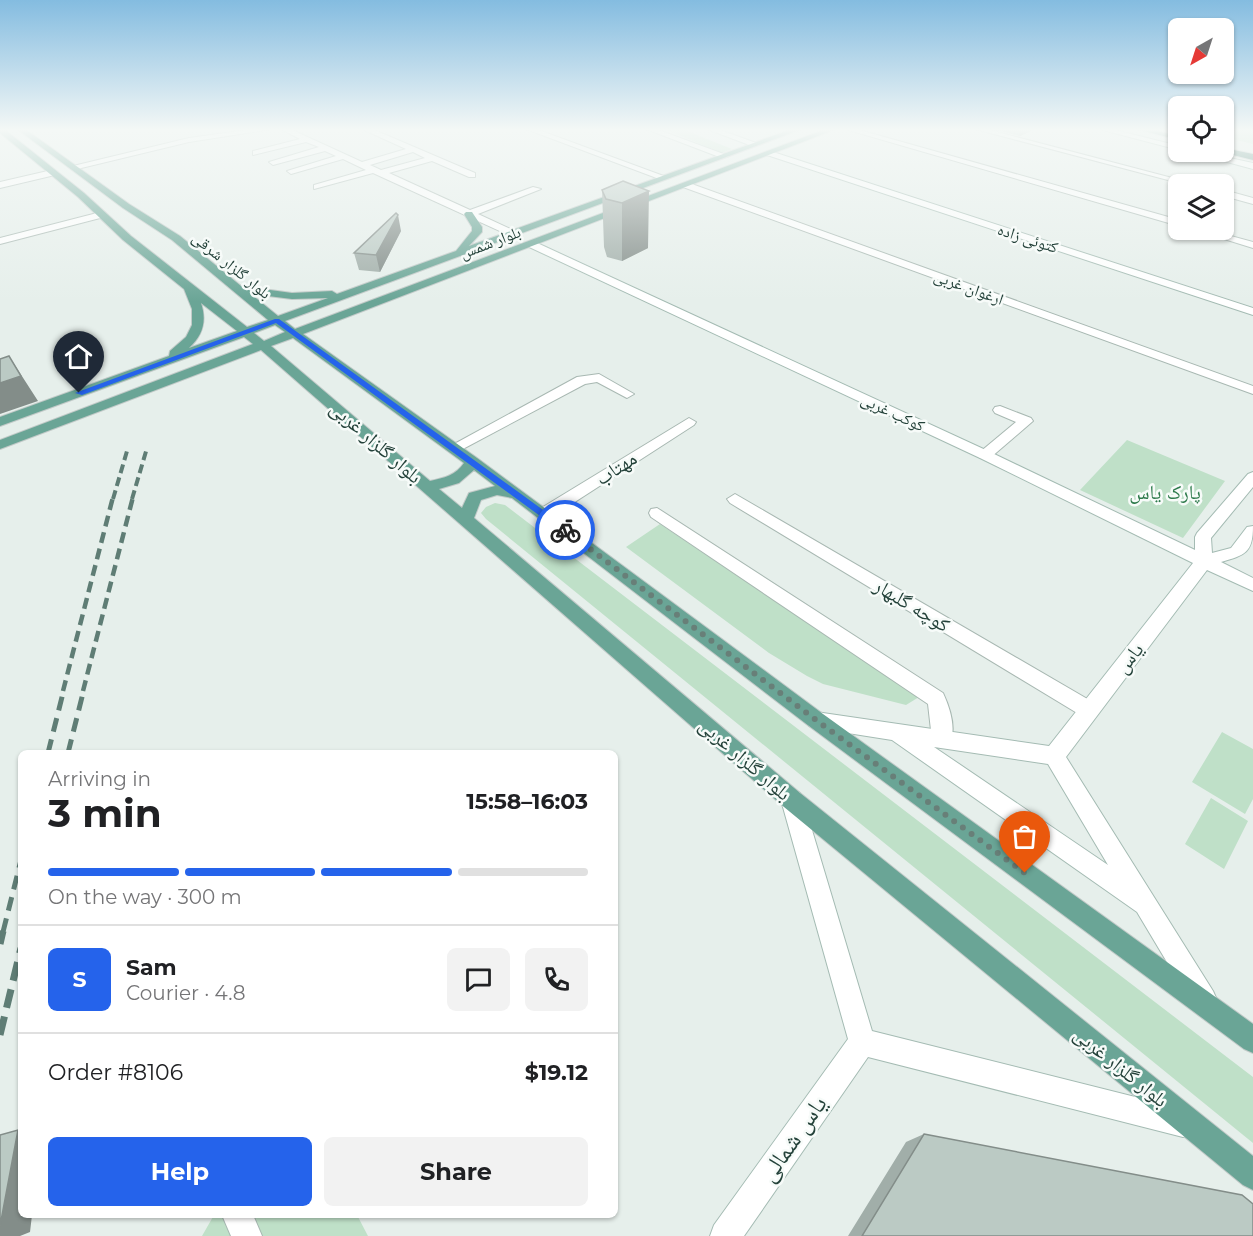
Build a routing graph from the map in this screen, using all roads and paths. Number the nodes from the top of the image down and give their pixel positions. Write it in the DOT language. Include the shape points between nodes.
graph roads {
  1 [pos="70,187"];
  2 [pos="100,187"];
  3 [pos="410,187"];
  4 [pos="641,187"];
  5 [pos="682,187"];
  6 [pos="691,187"];
  7 [pos="872,187"];
  8 [pos="1051,187"];
  9 [pos="536,189"];
  10 [pos="1234,196"];
  11 [pos="1253,201"];
  12 [pos="468,213"];
  13 [pos="101,215"];
  14 [pos="144,216"];
  15 [pos="1168,220"];
  16 [pos="112,226"];
  17 [pos="513,234"];
  18 [pos="143,236"];
  19 [pos="176,238"];
  20 [pos="1234,240"];
  21 [pos="0,241"];
  22 [pos="531,244"];
  23 [pos="1253,245"];
  24 [pos="447,258"];
  25 [pos="189,287"];
  26 [pos="236,288"];
  27 [pos="355,292"];
  28 [pos="1253,312"];
  29 [pos="277,321"];
  30 [pos="246,332"];
  31 [pos="295,334"];
  32 [pos="263,346"];
  33 [pos="158,365"];
  34 [pos="1253,390"];
  35 [pos="627,394"];
  36 [pos="1000,410"];
  37 [pos="0,422"];
  38 [pos="689,422"];
  39 [pos="0,445"];
  40 [pos="454,448"];
  41 [pos="985,455"];
  42 [pos="472,461"];
  43 [pos="1253,477"];
  44 [pos="427,486"];
  45 [pos="517,494"];
  46 [pos="735,499"];
  47 [pos="657,513"];
  48 [pos="544,514"];
  49 [pos="466,519"];
  50 [pos="1253,531"];
  51 [pos="1204,561"];
  52 [pos="1253,585"];
  53 [pos="1089,710"];
  54 [pos="816,720"];
  55 [pos="898,732"];
  56 [pos="942,739"];
  57 [pos="1054,756"];
  58 [pos="792,800"];
  59 [pos="1143,903"];
  60 [pos="1208,1006"];
  61 [pos="1253,1040"];
  62 [pos="862,1042"];
  63 [pos="1192,1125"];
  64 [pos="1253,1175"];
  65 [pos="238,1218"];
  66 [pos="247,1236"];
  67 [pos="725,1236"];
  1 -- 13 [label="main road"];
  2 -- 14 [label="main road, بلوار گلزار شرقی"];
  3 -- 12 [label="street"];
  4 -- 17 [label="main road, بلوار شمس"];
  5 -- 22 [label="main road, بلوار شمس"];
  6 -- 34 [label="street, ارغوان غربی"];
  7 -- 28 [label="street, کتوئی زاده"];
  8 -- 15 [label="street"];
  9 -- 12 [label="street"];
  10 -- 11 [label="street"];
  12 -- 17 [label="street"];
  12 -- 24 [label="main road" via="477,232"];
  13 -- 16 [label="main road"];
  13 -- 21 [label="street"];
  14 -- 18 [label="main road" via="149,222"];
  14 -- 19 [label="main road, بلوار گلزار شرقی"];
  16 -- 18 [label="main road"];
  16 -- 18 [label="main road"];
  17 -- 24 [label="main road, بلوار شمس"];
  18 -- 19 [label="main road"];
  18 -- 25 [label="main road"];
  19 -- 26 [label="main road, بلوار گلزار شرقی"];
  20 -- 23 [label="street"];
  22 -- 31 [label="main road, بلوار شمس"];
  22 -- 41 [label="street, کوکب غربی"];
  24 -- 27 [label="main road, بلوار شمس"];
  25 -- 30 [label="main road"];
  25 -- 33 [label="main road" via="200,315 199,326 185,347"];
  26 -- 27 [label="main road" via="292,296"];
  26 -- 29 [label="main road, بلوار گلزار شرقی"];
  27 -- 29 [label="main road, بلوار شمس"];
  29 -- 30 [label="main road, بلوار شمس"];
  29 -- 31 [label="main road, بلوار گلزار غربی"];
  30 -- 32 [label="main road, بلوار گلزار غربی"];
  30 -- 33 [label="main road"];
  31 -- 32 [label="main road, بلوار شمس"];
  31 -- 40 [label="main road, بلوار گلزار غربی"];
  32 -- 39 [label="main road, بلوار شمس"];
  32 -- 44 [label="main road, بلوار گلزار غربی"];
  33 -- 37 [label="main road"];
  35 -- 40 [label="street" via="599,378 582,380"];
  36 -- 41 [label="street" via="1026,421"];
  38 -- 48 [label="street, مهتاب"];
  40 -- 42 [label="main road, بلوار گلزار غربی"];
  41 -- 51 [label="street, کوکب غربی"];
  42 -- 44 [label="main road" via="456,479"];
  42 -- 45 [label="main road, بلوار گلزار غربی"];
  43 -- 51 [label="street" via="1203,537"];
  44 -- 49 [label="main road, بلوار گلزار غربی"];
  45 -- 48 [label="main road, بلوار گلزار غربی"];
  45 -- 49 [label="main road" via="497,490 474,497"];
  46 -- 53 [label="street, کوچه گلبهار"];
  47 -- 56 [label="street" via="936,699"];
  48 -- 54 [label="main road, بلوار گلزار غربی"];
  49 -- 58 [label="main road, بلوار گلزار غربی"];
  50 -- 51 [label="street" via="1237,552"];
  51 -- 52 [label="street, کوکب غربی"];
  51 -- 53 [label="street, یاس"];
  53 -- 57 [label="street, یاس"];
  54 -- 55 [label="street"];
  54 -- 60 [label="main road, بلوار گلزار غربی"];
  55 -- 56 [label="street"];
  55 -- 59 [label="street"];
  56 -- 57 [label="street"];
  57 -- 59 [label="street"];
  58 -- 62 [label="street"];
  58 -- 63 [label="main road, بلوار گلزار غربی"];
  59 -- 60 [label="street"];
  60 -- 61 [label="main road, بلوار گلزار غربی"];
  62 -- 63 [label="street"];
  62 -- 67 [label="street, یاس شمالی"];
  63 -- 64 [label="main road, بلوار گلزار غربی"];
  65 -- 66 [label="street"];
}
